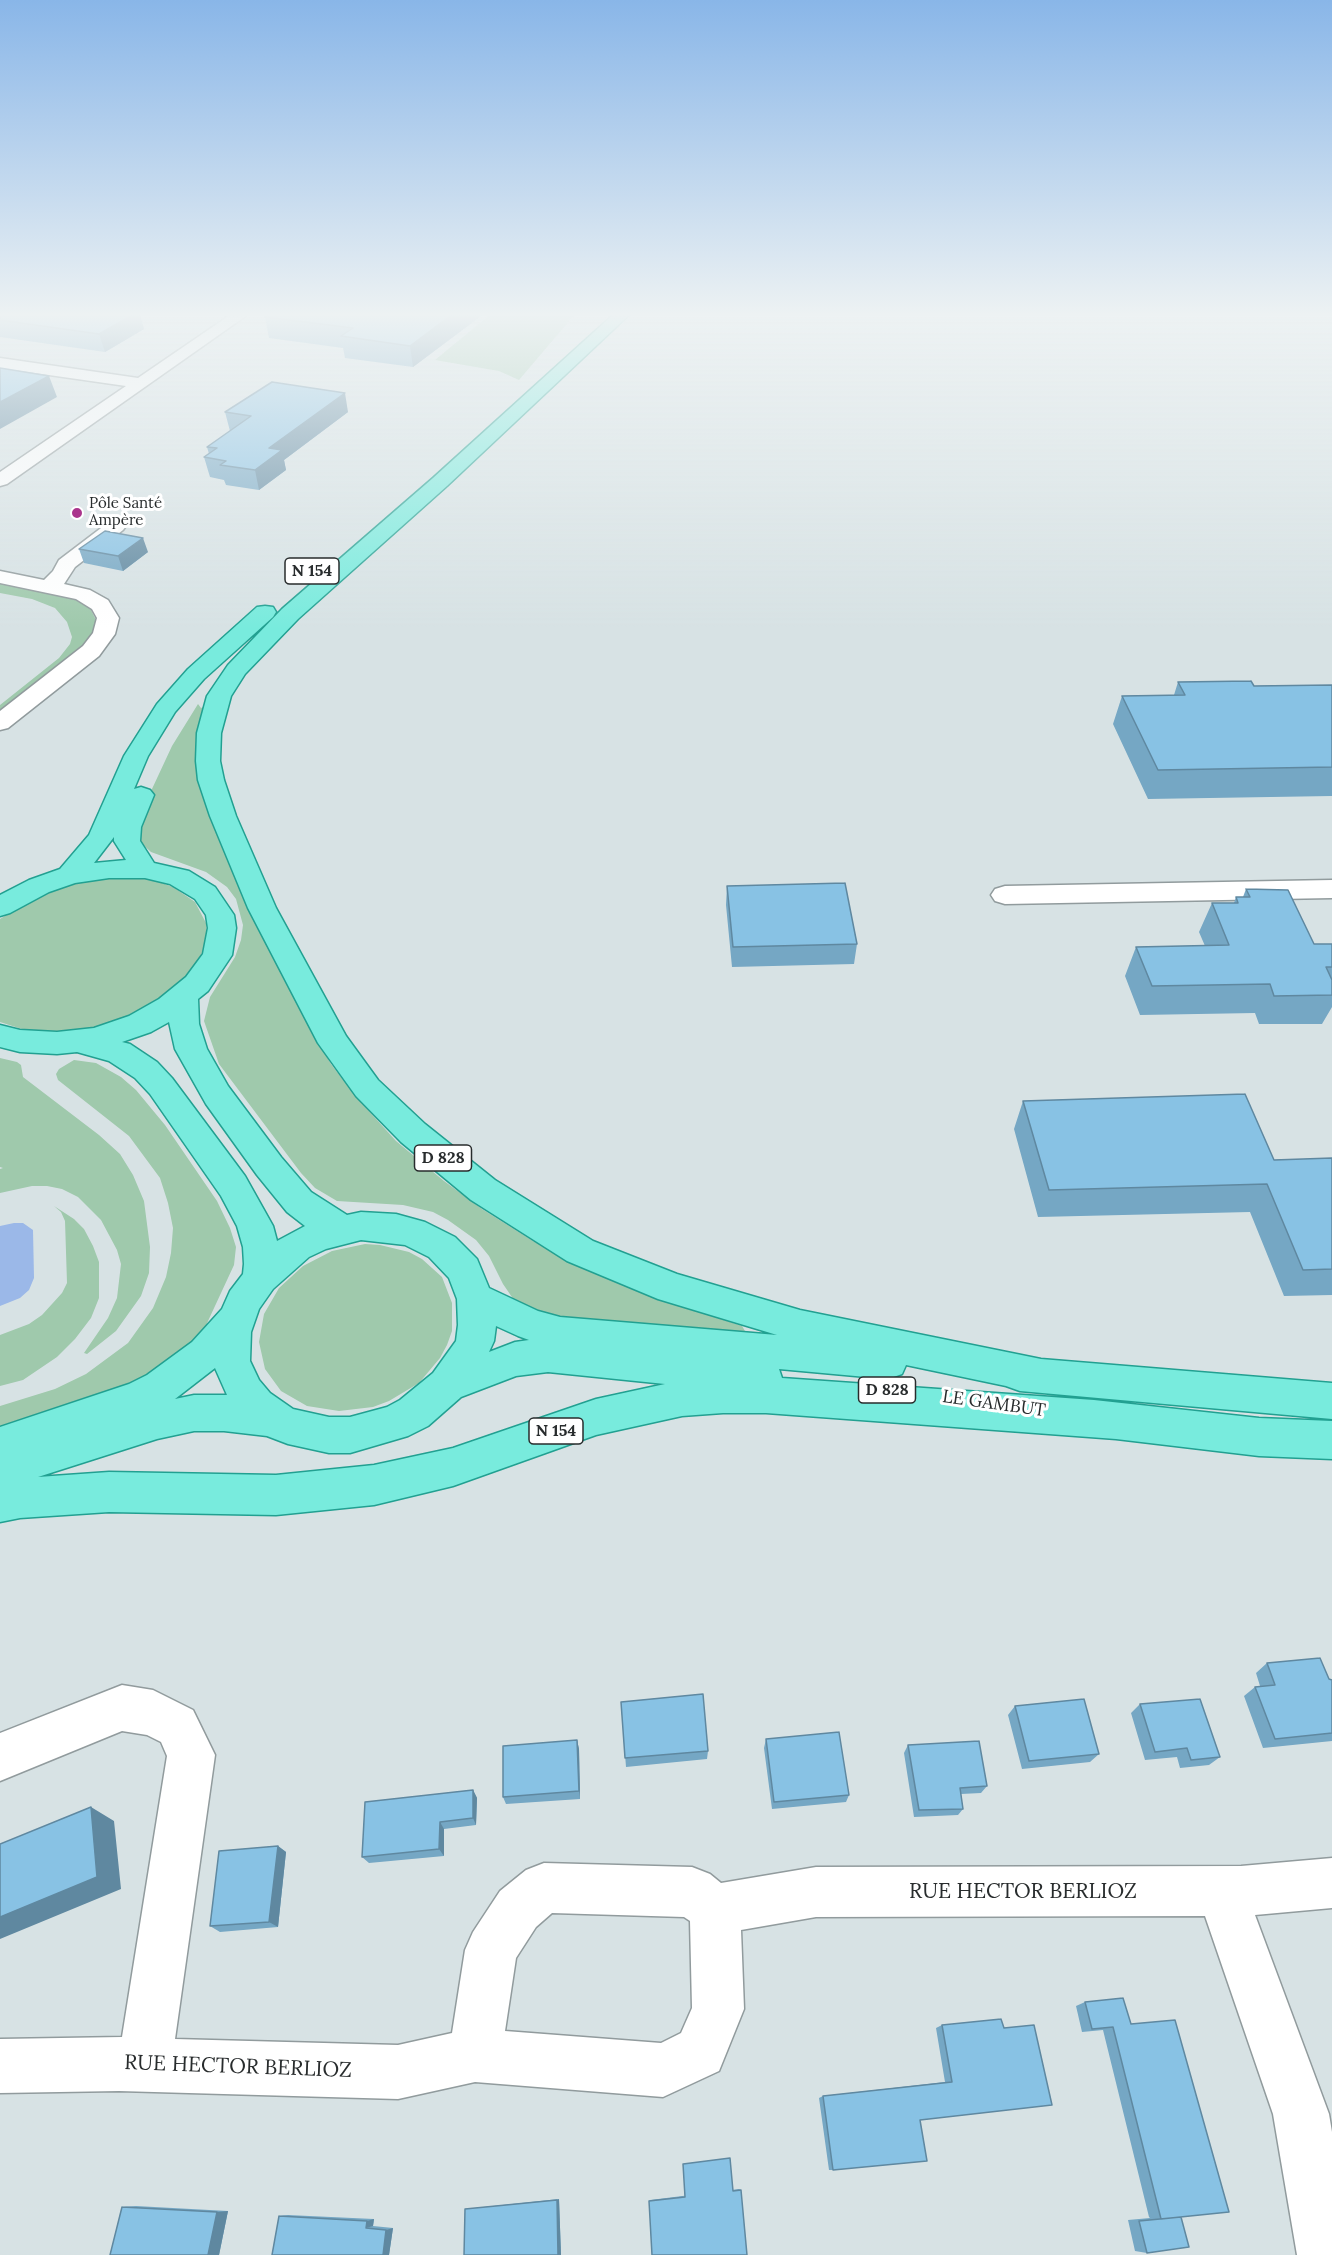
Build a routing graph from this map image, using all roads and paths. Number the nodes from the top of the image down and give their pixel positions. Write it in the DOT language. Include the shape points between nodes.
graph roads {
  1 [pos="89,418"];
  2 [pos="490,418"];
  3 [pos="510,418"];
  4 [pos="0,480"];
  5 [pos="116,526"];
  6 [pos="0,577"];
  7 [pos="49,586"];
  8 [pos="291,614"];
  9 [pos="0,723"];
  10 [pos="145,869"];
  11 [pos="70,875"];
  12 [pos="1332,889"];
  13 [pos="1005,895"];
  14 [pos="3,903"];
  15 [pos="183,997"];
  16 [pos="1,1037"];
  17 [pos="78,1041"];
  18 [pos="343,1229"];
  19 [pos="260,1278"];
  20 [pos="475,1299"];
  21 [pos="237,1318"];
  22 [pos="1042,1376"];
  23 [pos="447,1385"];
  24 [pos="1332,1401"];
  25 [pos="271,1418"];
  26 [pos="1115,1421"];
  27 [pos="1332,1440"];
  28 [pos="0,1446"];
  29 [pos="0,1470"];
  30 [pos="0,1502"];
  31 [pos="0,1757"];
  32 [pos="1332,1883"];
  33 [pos="1221,1891"];
  34 [pos="715,1909"];
  35 [pos="475,2055"];
  36 [pos="144,2065"];
  37 [pos="0,2066"];
  38 [pos="1326,2255"];
  1 -- 4 [label="street"];
  2 -- 11 [label="main road, N 154" via="196,674 152,727 101,837"];
  3 -- 8 [label="main road, N 154"];
  5 -- 7 [label="street" via="66,564"];
  6 -- 7 [label="street"];
  7 -- 9 [label="street" via="83,594 100,604 108,618 104,634 91,651"];
  8 -- 10 [label="main road, N 154" via="214,677 174,729 128,827 127,841"];
  8 -- 22 [label="main road, D 828" via="236,669 219,696 209,733 209,771 223,816 262,908 334,1043 368,1088 413,1133 483,1190 580,1251 671,1288 800,1326"];
  10 -- 11 [label="main road"];
  10 -- 15 [label="main road" via="193,884 205,893 220,915 217,956"];
  11 -- 14 [label="main road"];
  12 -- 13 [label="street"];
  15 -- 17 [label="main road" via="125,1031"];
  15 -- 18 [label="main road" via="184,1024 191,1050 217,1095 285,1186 308,1209"];
  16 -- 17 [label="main road" via="38,1043"];
  17 -- 19 [label="main road" via="106,1047 132,1059 160,1086 247,1210 261,1247"];
  18 -- 19 [label="main road" via="296,1248"];
  18 -- 20 [label="main road" via="396,1228 429,1238 454,1257 471,1284"];
  19 -- 21 [label="main road"];
  20 -- 22 [label="main road, D 828" via="531,1325 560,1333"];
  20 -- 23 [label="main road" via="475,1341"];
  21 -- 25 [label="main road" via="232,1332 231,1361 245,1392"];
  21 -- 28 [label="main road" via="205,1354 161,1387 140,1398"];
  22 -- 24 [label="main road, LE GAMBUT / D 828"];
  23 -- 25 [label="main road" via="432,1400 394,1423 350,1435 308,1432"];
  23 -- 26 [label="main road, LE GAMBUT / D 828" via="515,1359 548,1355 930,1394"];
  25 -- 29 [label="main road" via="194,1413"];
  26 -- 27 [label="main road, LE GAMBUT / D 828" via="1259,1437"];
  26 -- 30 [label="main road, N 154" via="766,1395 692,1398 596,1417 453,1467 374,1485 276,1495 109,1492"];
  31 -- 36 [label="street" via="122,1708 153,1713 177,1726 191,1755"];
  32 -- 33 [label="street, RUE HECTOR BERLIOZ"];
  33 -- 34 [label="street, RUE HECTOR BERLIOZ" via="816,1892"];
  33 -- 38 [label="street" via="1301,2114"];
  34 -- 35 [label="street" via="692,1892 544,1888 518,1909 491,1950"];
  34 -- 35 [label="street, RUE HECTOR BERLIOZ" via="718,2008 700,2052 663,2070"];
  35 -- 36 [label="street, RUE HECTOR BERLIOZ" via="398,2072"];
  36 -- 37 [label="street, RUE HECTOR BERLIOZ"];
}
